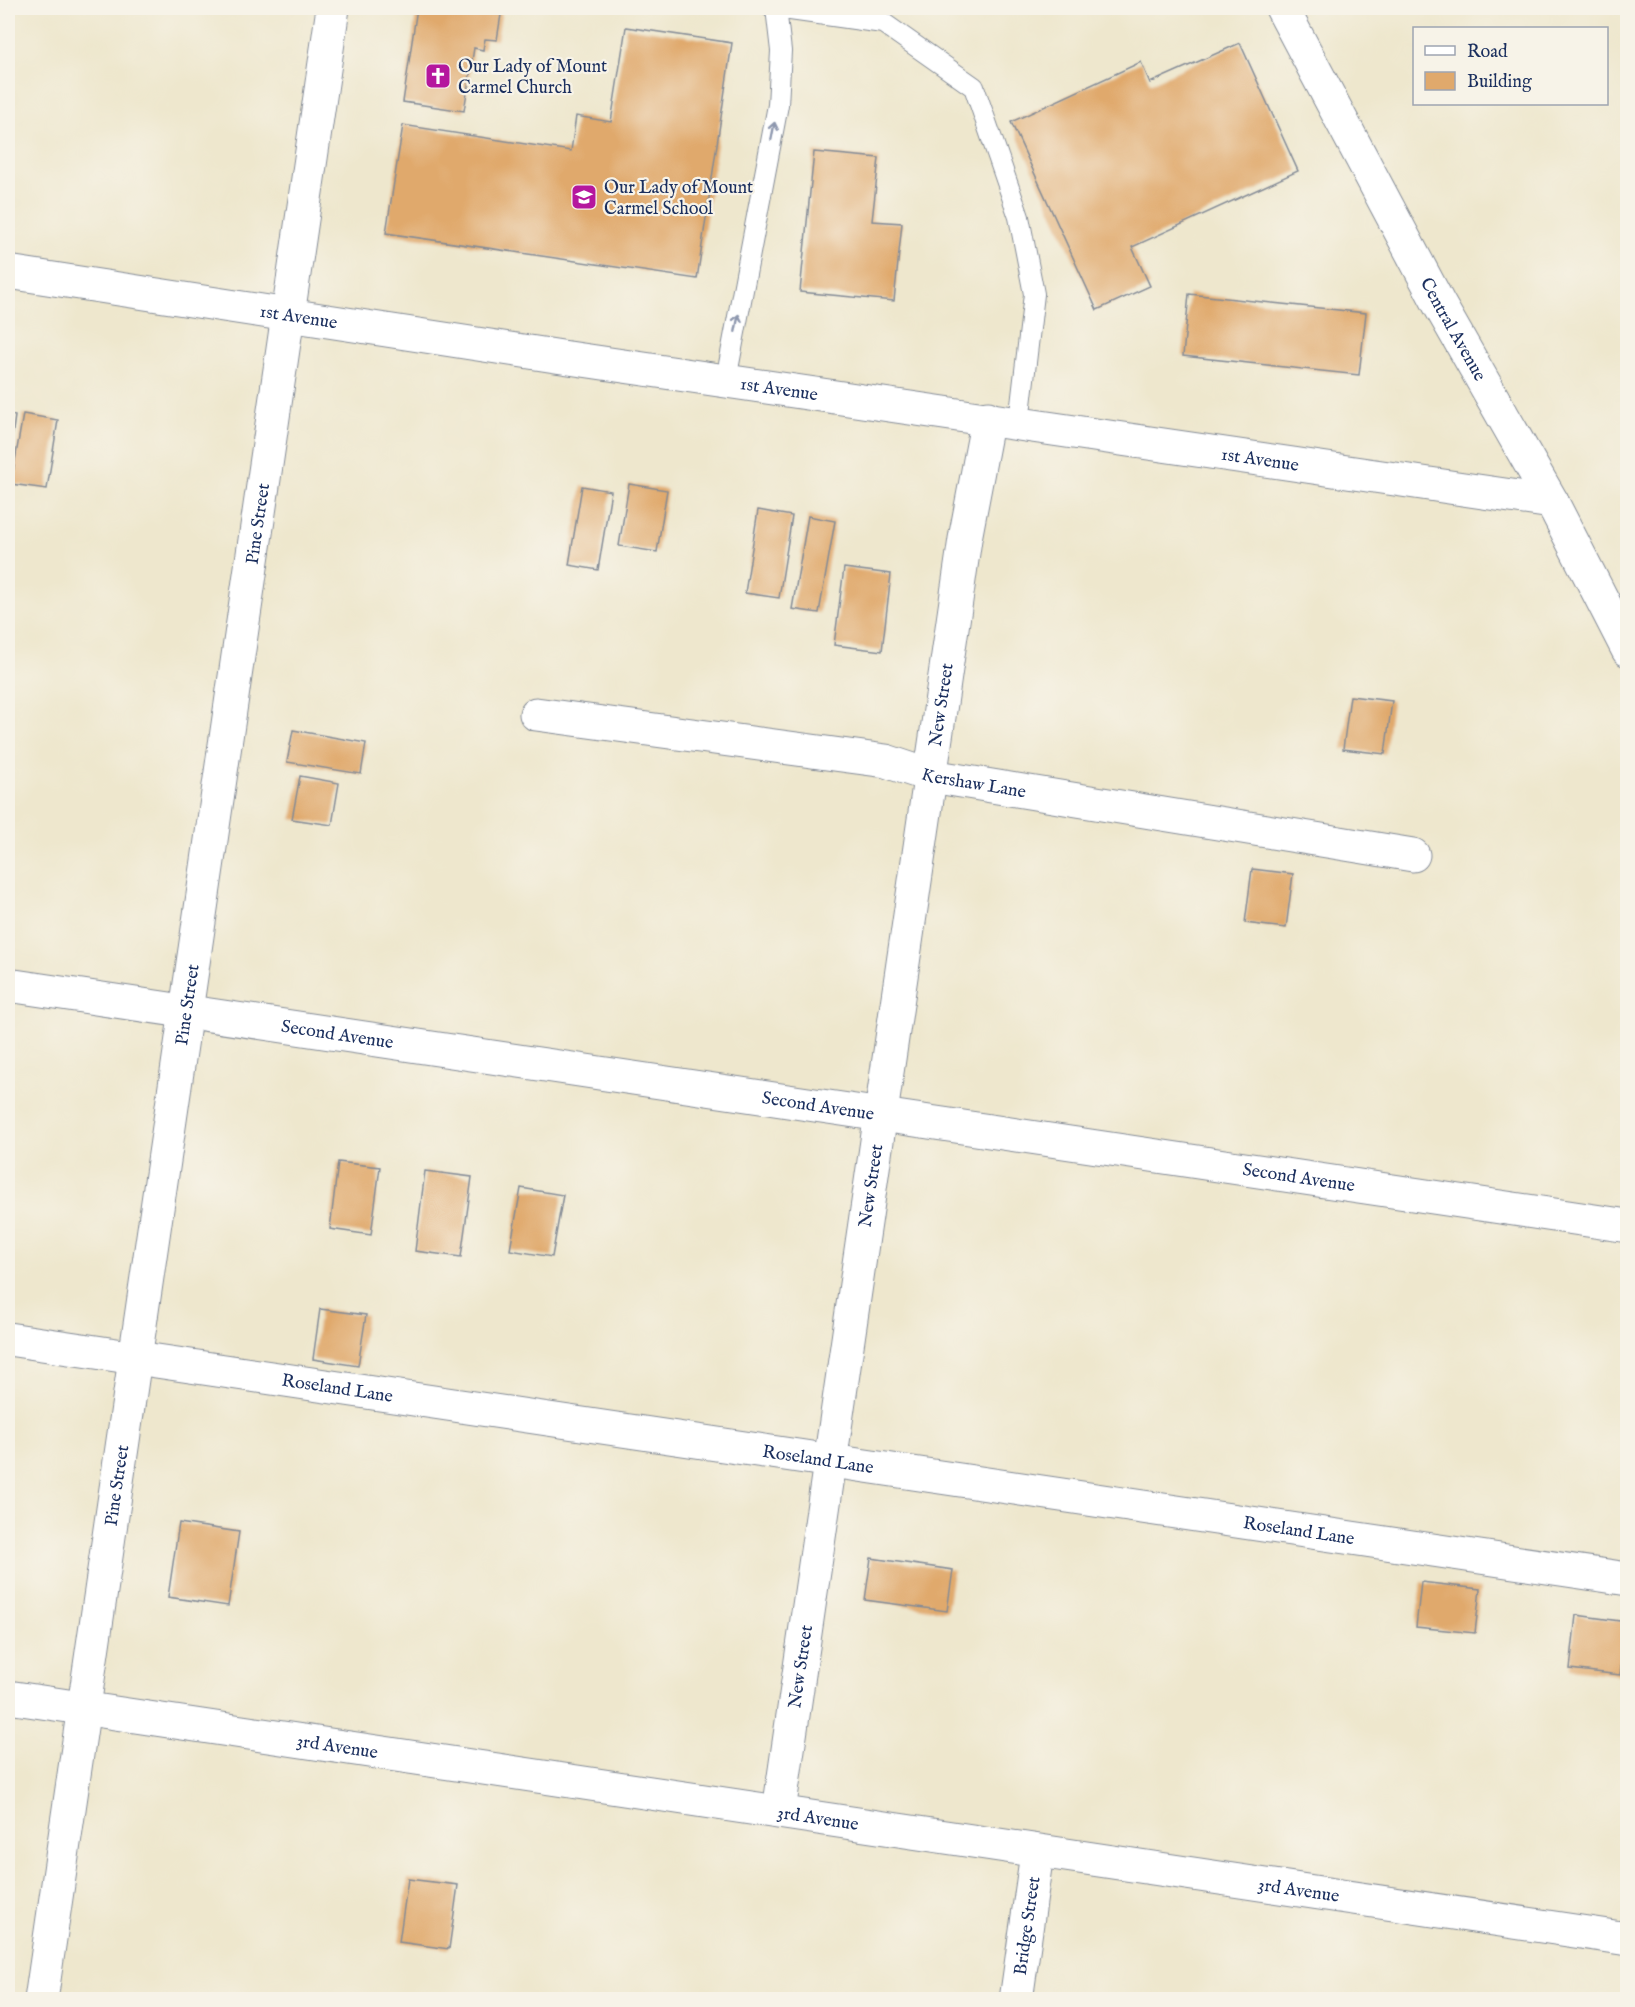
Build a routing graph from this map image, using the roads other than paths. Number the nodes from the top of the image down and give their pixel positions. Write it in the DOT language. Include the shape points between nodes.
graph roads {
  1 [pos="333,8"];
  2 [pos="775,8"];
  3 [pos="1282,8"];
  4 [pos="8,272"];
  5 [pos="289,314"];
  6 [pos="726,380"];
  7 [pos="1004,420"];
  8 [pos="1552,502"];
  9 [pos="1628,650"];
  10 [pos="537,714"];
  11 [pos="931,776"];
  12 [pos="1413,855"];
  13 [pos="8,985"];
  14 [pos="187,1012"];
  15 [pos="882,1114"];
  16 [pos="1628,1226"];
  17 [pos="8,1339"];
  18 [pos="137,1358"];
  19 [pos="831,1462"];
  20 [pos="1628,1579"];
  21 [pos="8,1697"];
  22 [pos="85,1708"];
  23 [pos="779,1811"];
  24 [pos="1037,1852"];
  25 [pos="1628,1939"];
  26 [pos="41,2000"];
  27 [pos="1016,2000"];
  1 -- 5 [label="street, Pine Street"];
  6 -- 2 [label="lane, one-way" via="778,105 781,51"];
  2 -- 7 [label="lane" via="883,23 974,87 1019,218 1034,294"];
  3 -- 8 [label="street, Central Avenue" via="1439,304"];
  4 -- 5 [label="street, 1st Avenue"];
  5 -- 6 [label="street, 1st Avenue"];
  5 -- 14 [label="street, Pine Street"];
  6 -- 7 [label="street, 1st Avenue"];
  7 -- 8 [label="street, 1st Avenue"];
  7 -- 11 [label="street, New Street" via="965,539"];
  8 -- 9 [label="street, Central Avenue"];
  10 -- 11 [label="street, Kershaw Lane" via="886,761"];
  11 -- 12 [label="street, Kershaw Lane"];
  11 -- 15 [label="street, New Street"];
  13 -- 14 [label="street, Second Avenue"];
  14 -- 15 [label="street, Second Avenue"];
  14 -- 18 [label="street, Pine Street"];
  15 -- 16 [label="street, Second Avenue"];
  15 -- 19 [label="street, New Street"];
  17 -- 18 [label="street, Roseland Lane"];
  18 -- 19 [label="street, Roseland Lane"];
  18 -- 22 [label="street, Pine Street"];
  19 -- 20 [label="street, Roseland Lane"];
  19 -- 23 [label="street, New Street"];
  21 -- 22 [label="street, 3rd Avenue"];
  22 -- 23 [label="street, 3rd Avenue"];
  22 -- 26 [label="street, Pine Street"];
  23 -- 24 [label="street, 3rd Avenue"];
  24 -- 25 [label="street, 3rd Avenue"];
  24 -- 27 [label="street, Bridge Street"];
}
